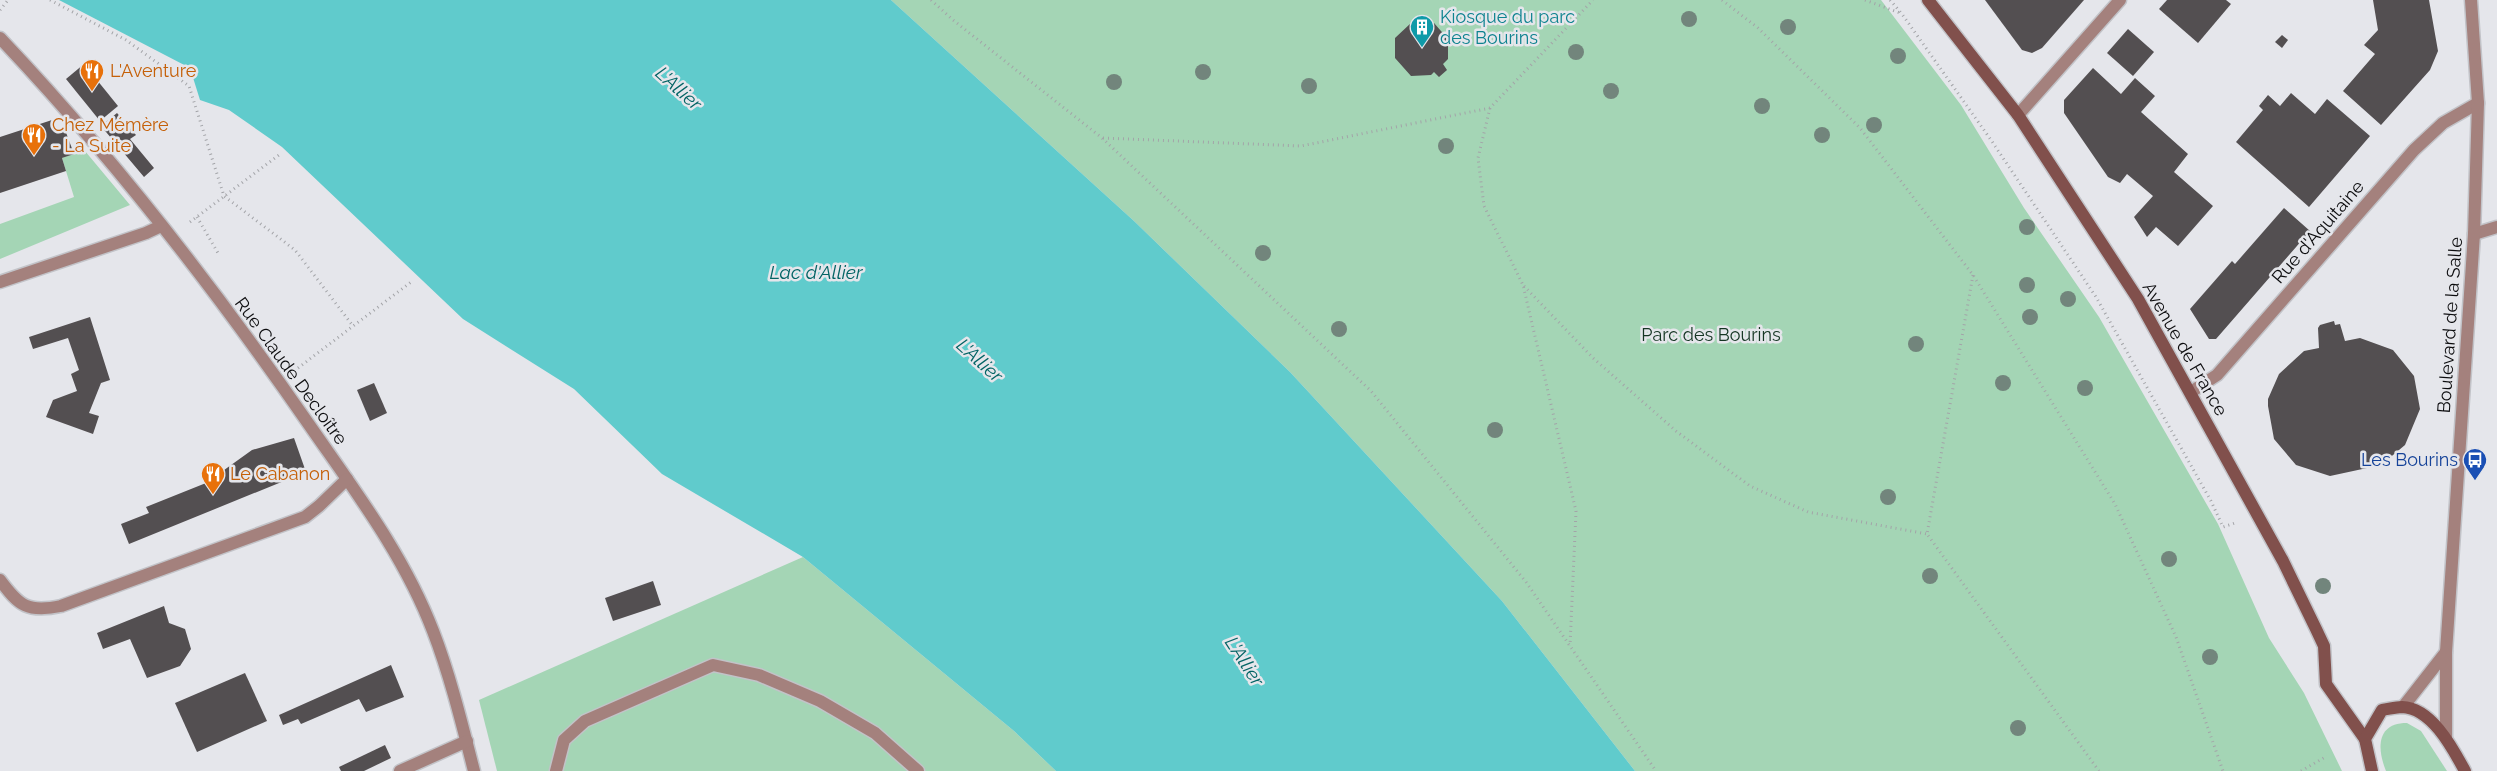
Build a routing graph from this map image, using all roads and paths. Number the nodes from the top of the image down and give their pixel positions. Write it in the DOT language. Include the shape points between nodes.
graph roads {
  1 [pos="8,0"];
  2 [pos="50,0"];
  3 [pos="931,0"];
  4 [pos="1593,0"];
  5 [pos="1722,0"];
  6 [pos="1865,0"];
  7 [pos="1890,0"];
  8 [pos="1928,0"];
  9 [pos="2120,0"];
  10 [pos="2471,0"];
  11 [pos="0,10"];
  12 [pos="1902,14"];
  13 [pos="0,38"];
  14 [pos="2478,102"];
  15 [pos="1490,108"];
  16 [pos="2018,115"];
  17 [pos="1102,138"];
  18 [pos="279,155"];
  19 [pos="224,196"];
  20 [pos="196,217"];
  21 [pos="161,226"];
  22 [pos="2497,227"];
  23 [pos="2474,234"];
  24 [pos="1973,275"];
  25 [pos="0,282"];
  26 [pos="411,282"];
  27 [pos="1523,285"];
  28 [pos="353,326"];
  29 [pos="304,363"];
  30 [pos="2191,392"];
  31 [pos="346,479"];
  32 [pos="2223,527"];
  33 [pos="1926,534"];
  34 [pos="0,580"];
  35 [pos="1570,646"];
  36 [pos="2446,652"];
  37 [pos="2403,707"];
  38 [pos="2446,737"];
  39 [pos="2365,739"];
  40 [pos="466,741"];
  41 [pos="2327,756"];
  42 [pos="400,771"];
  43 [pos="474,771"];
  44 [pos="556,771"];
  45 [pos="918,771"];
  46 [pos="1656,771"];
  47 [pos="2099,771"];
  48 [pos="2223,771"];
  49 [pos="2301,771"];
  50 [pos="2372,771"];
  51 [pos="2465,771"];
  1 -- 11 [label="path"];
  2 -- 19 [label="path" via="126,40 189,86"];
  3 -- 17 [label="path"];
  4 -- 15 [label="path"];
  5 -- 24 [label="path" via="1758,28 1860,128"];
  6 -- 12 [label="path"];
  7 -- 12 [label="path"];
  8 -- 16 [label="street, Avenue de France"];
  9 -- 16 [label="street"];
  10 -- 14 [label="street, Boulevard de la Salle"];
  12 -- 32 [label="path" via="1992,140 2096,297"];
  13 -- 21 [label="street, Rue Claude Decloître" via="69,114"];
  14 -- 23 [label="street, Boulevard de la Salle"];
  14 -- 30 [label="street, Rue d'Aquitaine" via="2443,123 2414,150 2217,375"];
  15 -- 17 [label="path" via="1301,146"];
  15 -- 27 [label="path" via="1478,158 1484,206"];
  16 -- 30 [label="street, Avenue de France" via="2138,299"];
  17 -- 35 [label="path" via="1371,391 1526,582"];
  18 -- 19 [label="path"];
  19 -- 20 [label="path"];
  19 -- 28 [label="path" via="295,250"];
  21 -- 25 [label="street"];
  21 -- 31 [label="street, Rue Claude Decloître" via="270,368"];
  22 -- 23 [label="street"];
  23 -- 36 [label="street, Boulevard de la Salle"];
  24 -- 33 [label="path"];
  24 -- 48 [label="path" via="2115,504 2176,636"];
  26 -- 28 [label="path"];
  27 -- 33 [label="path" via="1593,358 1676,431 1750,486 1808,512"];
  27 -- 35 [label="path" via="1576,511"];
  28 -- 29 [label="path"];
  30 -- 39 [label="street, Avenue de France" via="2283,561 2324,646 2326,684"];
  31 -- 34 [label="street" via="305,516 61,606 46,610 29,609 14,599"];
  31 -- 40 [label="street, Rue Claude Decloître" via="377,522 433,630"];
  33 -- 47 [label="path"];
  35 -- 46 [label="path"];
  36 -- 37 [label="street"];
  36 -- 38 [label="street, Boulevard de la Salle"];
  37 -- 38 [label="street" via="2422,714"];
  37 -- 39 [label="street" via="2382,710"];
  38 -- 51 [label="street"];
  39 -- 50 [label="street"];
  40 -- 42 [label="street"];
  40 -- 43 [label="street, Rue Claude Decloître"];
  41 -- 49 [label="path"];
  44 -- 45 [label="street" via="564,740 585,721 713,666 759,675 820,701 875,733"];
}
